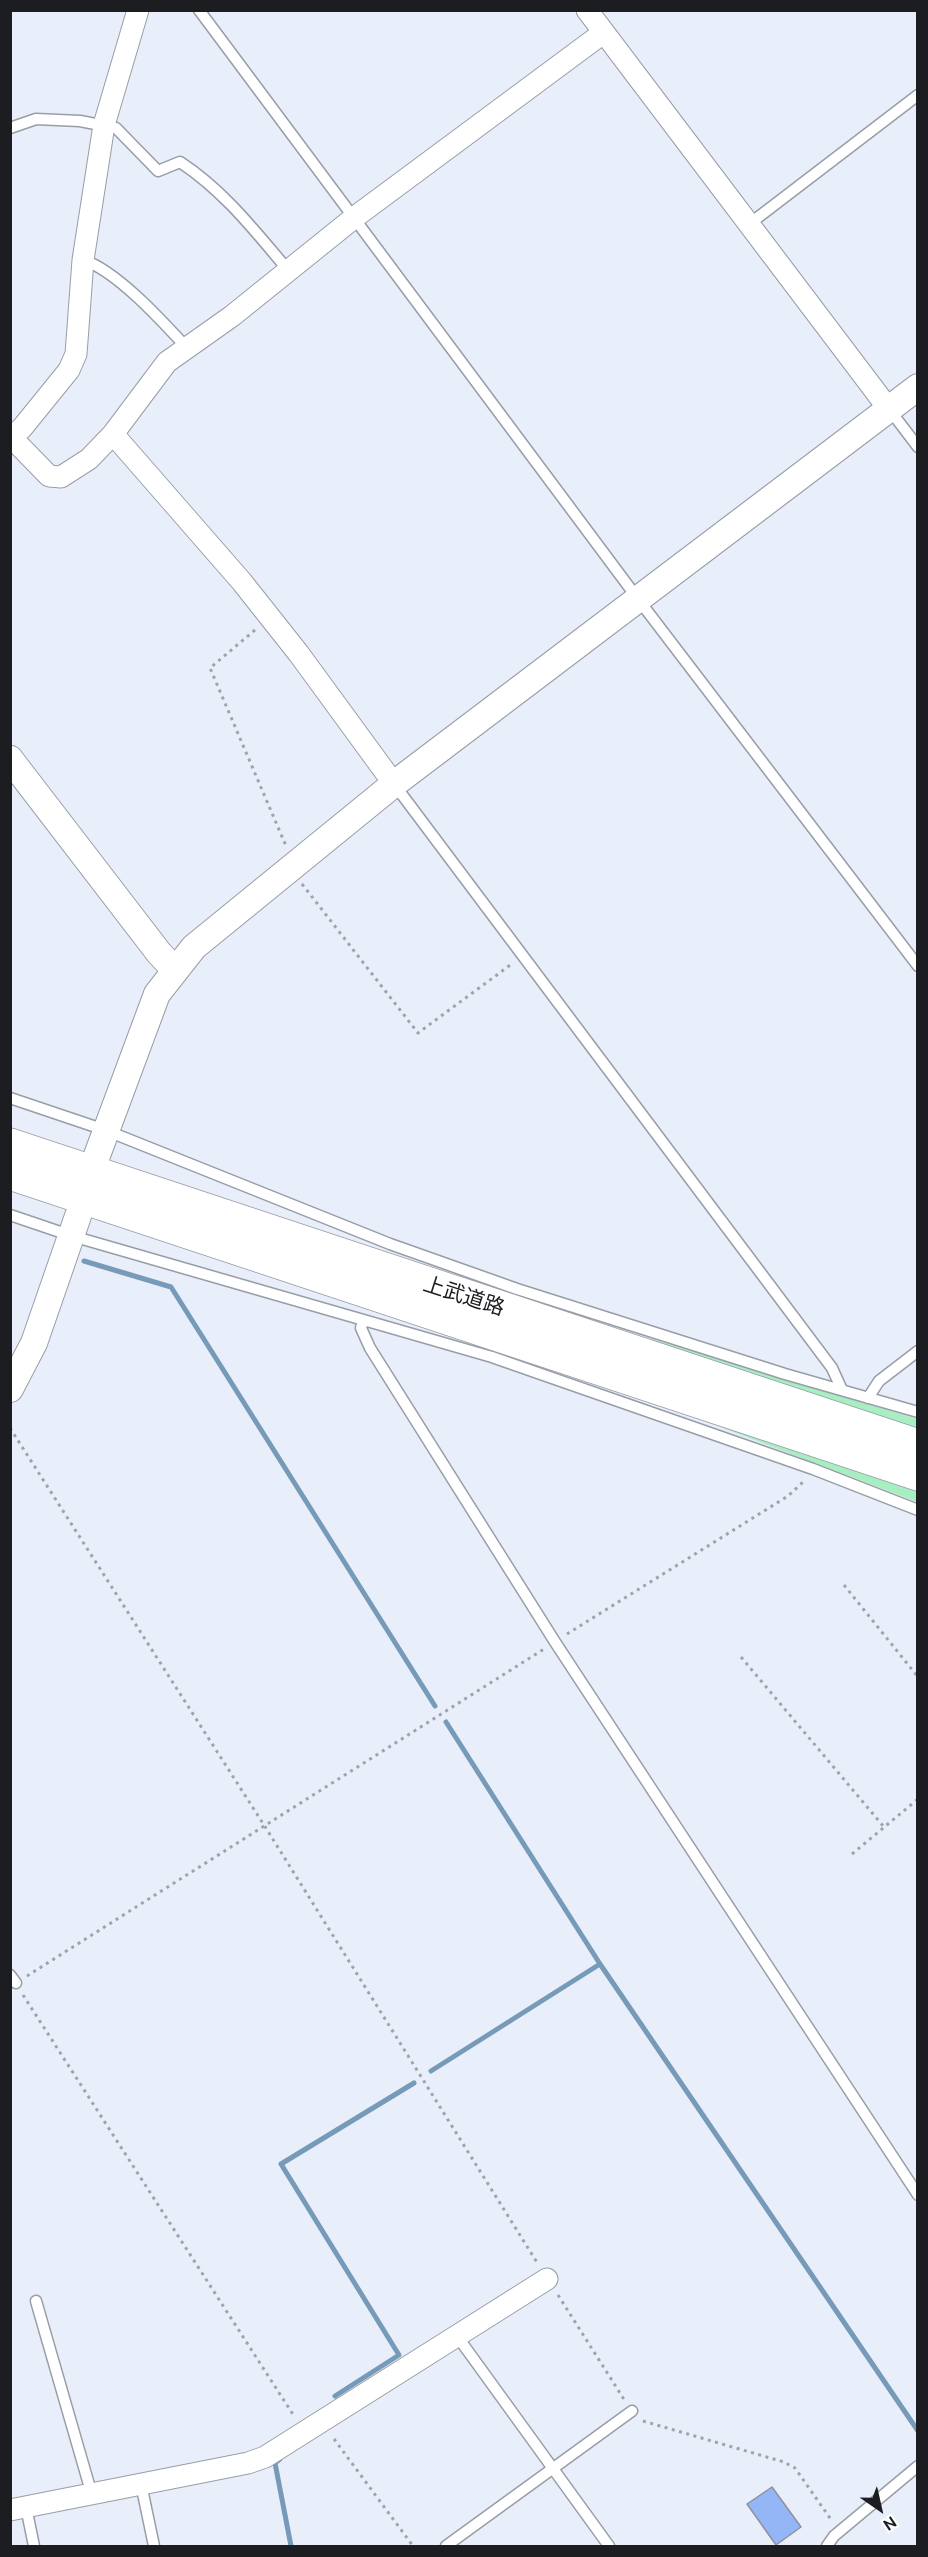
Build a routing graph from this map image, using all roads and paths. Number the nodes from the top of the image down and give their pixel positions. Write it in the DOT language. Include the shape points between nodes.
graph roads {
  1 [pos="138,10"];
  2 [pos="199,10"];
  3 [pos="587,10"];
  4 [pos="603,33"];
  5 [pos="918,95"];
  6 [pos="104,125"];
  7 [pos="10,129"];
  8 [pos="355,217"];
  9 [pos="748,225"];
  10 [pos="83,260"];
  11 [pos="288,270"];
  12 [pos="187,348"];
  13 [pos="918,387"];
  14 [pos="888,408"];
  15 [pos="113,434"];
  16 [pos="11,438"];
  17 [pos="918,447"];
  18 [pos="638,599"];
  19 [pos="10,759"];
  20 [pos="394,784"];
  21 [pos="918,966"];
  22 [pos="174,969"];
  23 [pos="10,1098"];
  24 [pos="105,1130"];
  25 [pos="10,1145"];
  26 [pos="96,1158"];
  27 [pos="10,1173"];
  28 [pos="10,1215"];
  29 [pos="75,1226"];
  30 [pos="363,1320"];
  31 [pos="505,1324"];
  32 [pos="918,1352"];
  33 [pos="10,1389"];
  34 [pos="842,1390"];
  35 [pos="868,1398"];
  36 [pos="918,1412"];
  37 [pos="10,1428"];
  38 [pos="918,1446"];
  39 [pos="813,1469"];
  40 [pos="918,1474"];
  41 [pos="918,1510"];
  42 [pos="844,1585"];
  43 [pos="555,1642"];
  44 [pos="741,1658"];
  45 [pos="918,1677"];
  46 [pos="918,1799"];
  47 [pos="264,1825"];
  48 [pos="884,1827"];
  49 [pos="852,1854"];
  50 [pos="13,1979"];
  51 [pos="918,2195"];
  52 [pos="547,2279"];
  53 [pos="36,2301"];
  54 [pos="457,2336"];
  55 [pos="632,2411"];
  56 [pos="305,2432"];
  57 [pos="334,2439"];
  58 [pos="918,2466"];
  59 [pos="554,2469"];
  60 [pos="141,2484"];
  61 [pos="92,2495"];
  62 [pos="18,2509"];
  63 [pos="839,2532"];
  64 [pos="34,2547"];
  65 [pos="154,2547"];
  66 [pos="413,2547"];
  67 [pos="446,2547"];
  68 [pos="609,2547"];
  69 [pos="826,2547"];
  1 -- 6 [label="street"];
  2 -- 8 [label="lane"];
  3 -- 4 [label="street"];
  4 -- 8 [label="street"];
  4 -- 9 [label="street"];
  5 -- 9 [label="lane"];
  6 -- 7 [label="lane" via="36,119"];
  6 -- 10 [label="street"];
  6 -- 11 [label="lane" via="116,128 158,171 180,162 205,178"];
  8 -- 11 [label="street"];
  8 -- 18 [label="lane"];
  9 -- 14 [label="street"];
  10 -- 12 [label="lane" via="96,264 153,312"];
  10 -- 16 [label="street" via="76,354 69,370"];
  11 -- 12 [label="street"];
  12 -- 15 [label="street" via="152,379"];
  13 -- 14 [label="street"];
  14 -- 17 [label="lane"];
  14 -- 18 [label="street"];
  15 -- 16 [label="street" via="82,465 55,478"];
  15 -- 20 [label="street" via="242,582"];
  18 -- 20 [label="street"];
  18 -- 21 [label="lane"];
  19 -- 22 [label="street"];
  20 -- 22 [label="street" via="221,923"];
  20 -- 34 [label="lane" via="832,1368"];
  22 -- 24 [label="street" via="143,1026"];
  23 -- 24 [label="lane"];
  24 -- 26 [label="street"];
  24 -- 31 [label="lane" via="390,1244"];
  25 -- 31 [label="highway, 上武道路"];
  27 -- 31 [label="highway, 上武道路"];
  28 -- 29 [label="lane"];
  29 -- 30 [label="lane"];
  29 -- 33 [label="street" via="34,1343"];
  30 -- 31 [label="lane"];
  30 -- 43 [label="lane" via="361,1328 370,1348"];
  31 -- 34 [label="lane"];
  31 -- 38 [label="highway, 上武道路"];
  31 -- 39 [label="lane"];
  31 -- 40 [label="highway, 上武道路"];
  32 -- 35 [label="lane" via="879,1381"];
  34 -- 35 [label="lane"];
  35 -- 36 [label="lane"];
  37 -- 47 [label="path"];
  39 -- 41 [label="lane"];
  39 -- 43 [label="path" via="788,1496"];
  42 -- 45 [label="path"];
  43 -- 47 [label="path"];
  43 -- 51 [label="lane"];
  44 -- 48 [label="path"];
  46 -- 48 [label="path"];
  47 -- 50 [label="path"];
  47 -- 52 [label="path"];
  48 -- 49 [label="path"];
  50 -- 56 [label="path"];
  52 -- 54 [label="street"];
  52 -- 55 [label="path"];
  53 -- 61 [label="lane"];
  54 -- 56 [label="street"];
  54 -- 59 [label="lane"];
  55 -- 59 [label="lane"];
  55 -- 63 [label="path" via="636,2418 651,2425 795,2468"];
  56 -- 60 [label="street" via="257,2460"];
  57 -- 66 [label="path"];
  58 -- 63 [label="lane"];
  59 -- 67 [label="lane"];
  59 -- 68 [label="lane"];
  60 -- 61 [label="street"];
  60 -- 65 [label="lane"];
  61 -- 62 [label="street"];
  62 -- 64 [label="lane"];
  63 -- 69 [label="lane"];
}
